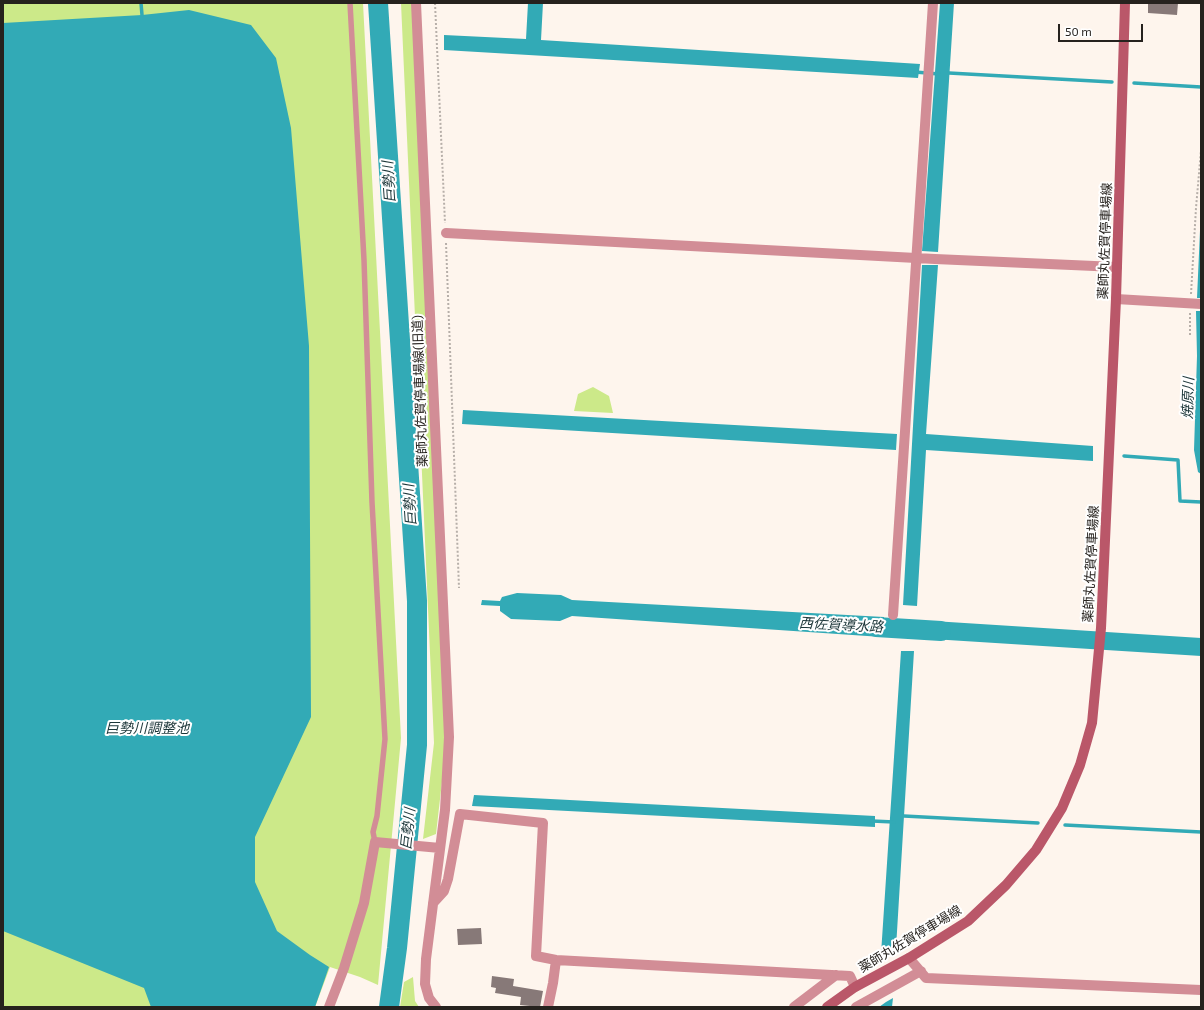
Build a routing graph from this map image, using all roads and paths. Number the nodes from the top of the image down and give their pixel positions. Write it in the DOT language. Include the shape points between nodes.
graph roads {
  1 [pos="350,3"];
  2 [pos="416,3"];
  3 [pos="435,3"];
  4 [pos="933,3"];
  5 [pos="1125,3"];
  6 [pos="1201,150"];
  7 [pos="446,233"];
  8 [pos="925,259"];
  9 [pos="1117,267"];
  10 [pos="1116,299"];
  11 [pos="1190,303"];
  12 [pos="1201,304"];
  13 [pos="1190,336"];
  14 [pos="459,588"];
  15 [pos="893,615"];
  16 [pos="375,842"];
  17 [pos="440,848"];
  18 [pos="433,903"];
  19 [pos="909,958"];
  20 [pos="556,960"];
  21 [pos="921,971"];
  22 [pos="836,975"];
  23 [pos="855,987"];
  24 [pos="1201,990"];
  25 [pos="329,1007"];
  26 [pos="436,1007"];
  27 [pos="548,1007"];
  28 [pos="794,1007"];
  29 [pos="828,1007"];
  30 [pos="856,1007"];
  1 -- 16 [label="lane" via="385,739 373,832"];
  2 -- 17 [label="street, 薬師丸佐賀停車場線(旧道)" via="448,699 448,762"];
  3 -- 7 [label="path"];
  4 -- 8 [label="street" via="927,83"];
  5 -- 9 [label="main road, 薬師丸佐賀停車場線"];
  6 -- 11 [label="path"];
  7 -- 8 [label="street"];
  7 -- 14 [label="path"];
  8 -- 9 [label="street"];
  8 -- 15 [label="street" via="904,436"];
  9 -- 10 [label="main road, 薬師丸佐賀停車場線"];
  10 -- 11 [label="street"];
  10 -- 19 [label="main road, 薬師丸佐賀停車場線" via="1102,628 1092,723 1080,765 1062,808 1036,850 1006,885 968,921"];
  11 -- 12 [label="street"];
  11 -- 13 [label="path"];
  16 -- 17 [label="street"];
  16 -- 25 [label="street" via="364,902"];
  17 -- 18 [label="street, 薬師丸佐賀停車場線(旧道)"];
  18 -- 20 [label="street" via="444,891 448,879 460,814 543,823 536,956"];
  18 -- 26 [label="street, 薬師丸佐賀停車場線(旧道)" via="425,984 429,998"];
  19 -- 21 [label="street"];
  19 -- 23 [label="main road, 薬師丸佐賀停車場線"];
  20 -- 22 [label="street"];
  20 -- 27 [label="street"];
  21 -- 24 [label="street" via="926,978"];
  21 -- 30 [label="street"];
  22 -- 23 [label="street" via="850,976"];
  22 -- 28 [label="street"];
  23 -- 29 [label="main road, 薬師丸佐賀停車場線"];
}
